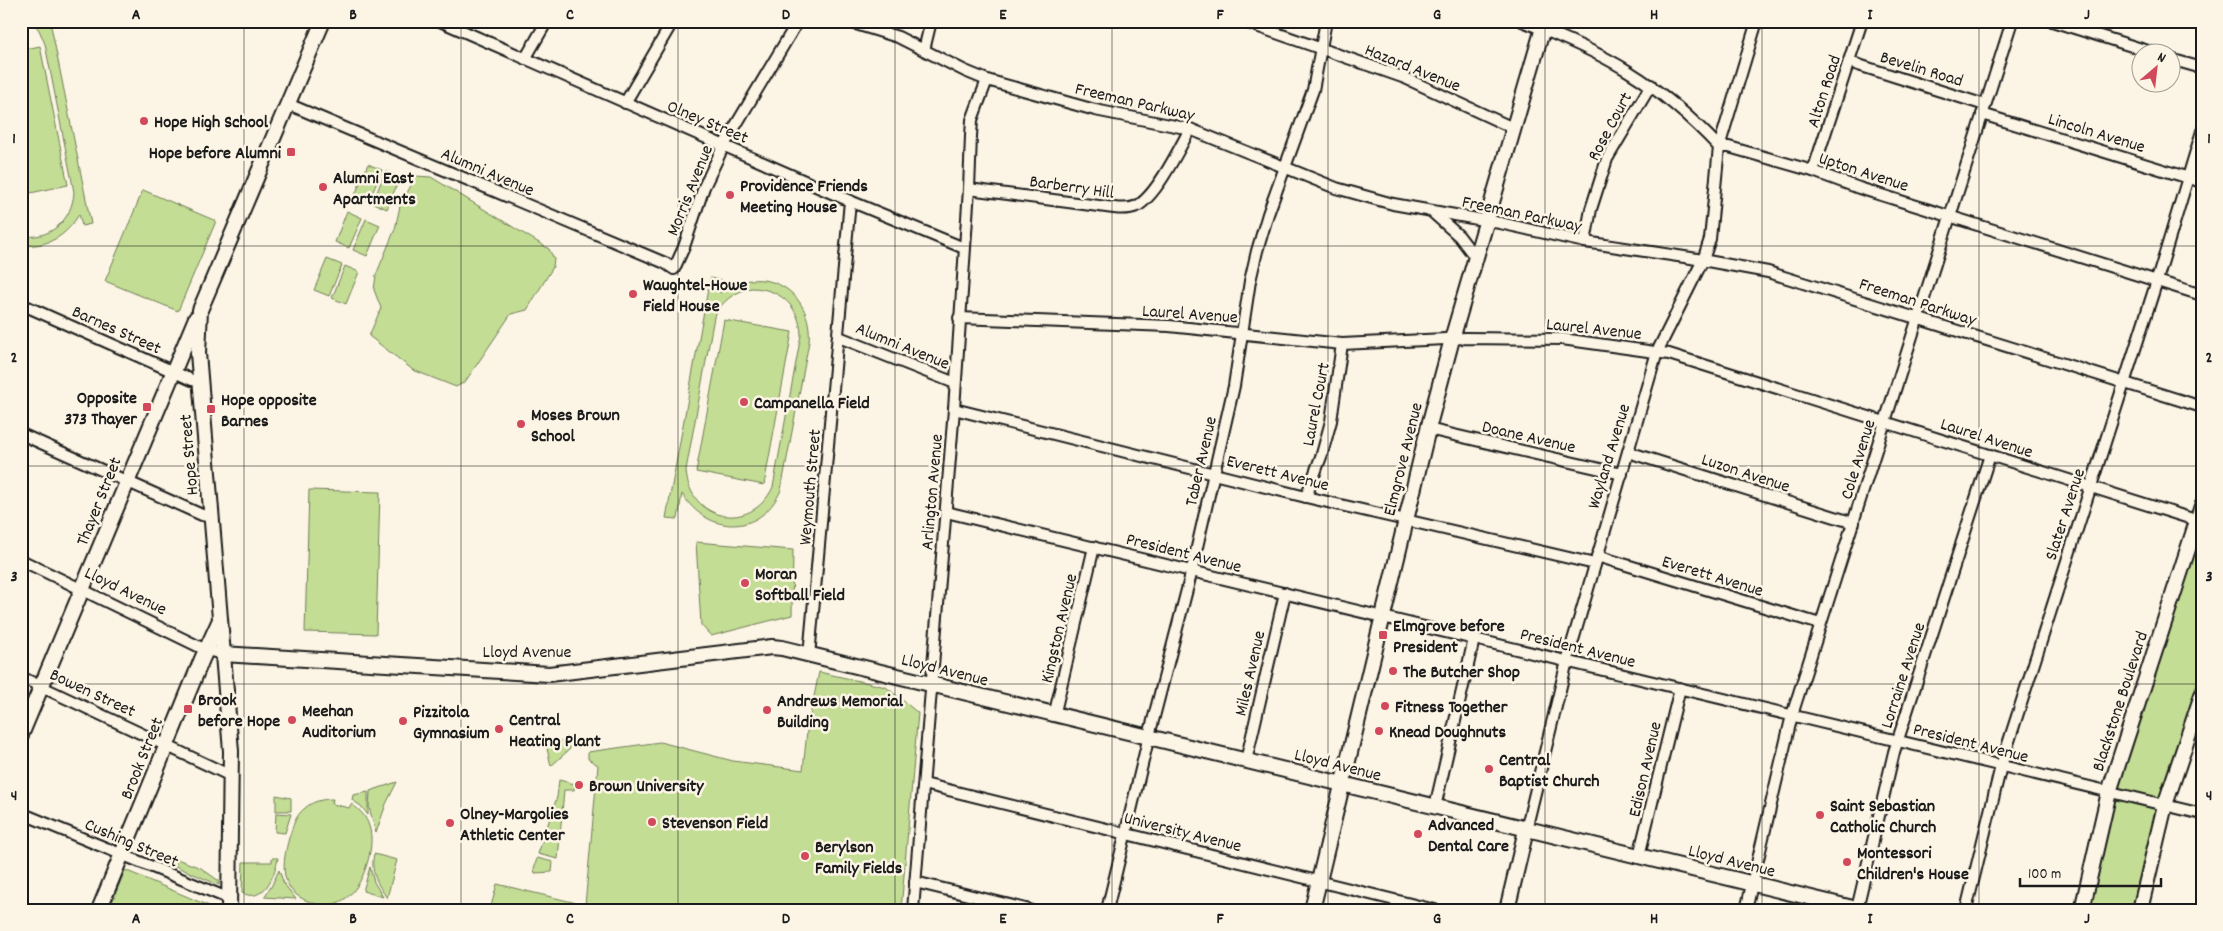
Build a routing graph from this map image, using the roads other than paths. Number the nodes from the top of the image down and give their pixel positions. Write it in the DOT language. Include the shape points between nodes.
graph roads {
  1 [pos="323,21"];
  2 [pos="440,21"];
  3 [pos="547,21"];
  4 [pos="672,21"];
  5 [pos="798,21"];
  6 [pos="846,21"];
  7 [pos="932,21"];
  8 [pos="1242,21"];
  9 [pos="1326,21"];
  10 [pos="1522,21"];
  11 [pos="1757,21"];
  12 [pos="1862,21"];
  13 [pos="2012,21"];
  14 [pos="2052,21"];
  15 [pos="1544,25"];
  16 [pos="2130,45"];
  17 [pos="1321,48"];
  18 [pos="924,50"];
  19 [pos="525,58"];
  20 [pos="1849,62"];
  21 [pos="2180,62"];
  22 [pos="2202,68"];
  23 [pos="987,80"];
  24 [pos="1650,85"];
  25 [pos="625,103"];
  26 [pos="288,104"];
  27 [pos="1984,109"];
  28 [pos="1513,128"];
  29 [pos="1190,129"];
  30 [pos="2202,131"];
  31 [pos="724,145"];
  32 [pos="1719,147"];
  33 [pos="1285,168"];
  34 [pos="1813,171"];
  35 [pos="2187,178"];
  36 [pos="2202,182"];
  37 [pos="969,189"];
  38 [pos="850,201"];
  39 [pos="1431,211"];
  40 [pos="1951,215"];
  41 [pos="1486,221"];
  42 [pos="1585,242"];
  43 [pos="964,248"];
  44 [pos="1475,258"];
  45 [pos="1703,260"];
  46 [pos="674,269"];
  47 [pos="2156,281"];
  48 [pos="2202,295"];
  49 [pos="21,304"];
  50 [pos="200,310"];
  51 [pos="959,318"];
  52 [pos="1919,319"];
  53 [pos="1243,333"];
  54 [pos="839,337"];
  55 [pos="1452,339"];
  56 [pos="1342,344"];
  57 [pos="1657,352"];
  58 [pos="173,371"];
  59 [pos="201,381"];
  60 [pos="2123,383"];
  61 [pos="955,384"];
  62 [pos="2202,407"];
  63 [pos="954,408"];
  64 [pos="1886,422"];
  65 [pos="1428,430"];
  66 [pos="21,434"];
  67 [pos="1628,452"];
  68 [pos="1990,454"];
  69 [pos="1214,474"];
  70 [pos="1622,474"];
  71 [pos="127,481"];
  72 [pos="2090,486"];
  73 [pos="1306,496"];
  74 [pos="2202,506"];
  75 [pos="946,512"];
  76 [pos="212,517"];
  77 [pos="1406,519"];
  78 [pos="2200,521"];
  79 [pos="1854,523"];
  80 [pos="1094,547"];
  81 [pos="21,560"];
  82 [pos="1596,560"];
  83 [pos="1191,571"];
  84 [pos="83,589"];
  85 [pos="1285,593"];
  86 [pos="1383,617"];
  87 [pos="220,620"];
  88 [pos="1820,624"];
  89 [pos="1474,639"];
  90 [pos="206,650"];
  91 [pos="223,654"];
  92 [pos="809,656"];
  93 [pos="1567,661"];
  94 [pos="21,677"];
  95 [pos="931,685"];
  96 [pos="42,687"];
  97 [pos="1680,688"];
  98 [pos="2202,695"];
  99 [pos="1054,716"];
  100 [pos="1792,716"];
  101 [pos="21,735"];
  102 [pos="1148,736"];
  103 [pos="1898,741"];
  104 [pos="166,745"];
  105 [pos="1246,761"];
  106 [pos="2001,766"];
  107 [pos="231,776"];
  108 [pos="924,784"];
  109 [pos="1343,785"];
  110 [pos="2109,792"];
  111 [pos="2165,805"];
  112 [pos="1435,807"];
  113 [pos="21,813"];
  114 [pos="2202,814"];
  115 [pos="1526,830"];
  116 [pos="1126,834"];
  117 [pos="122,855"];
  118 [pos="1639,856"];
  119 [pos="1319,881"];
  120 [pos="915,882"];
  121 [pos="1752,884"];
  122 [pos="230,905"];
  123 [pos="1859,909"];
  124 [pos="99,910"];
  125 [pos="913,910"];
  126 [pos="1030,910"];
  127 [pos="1108,910"];
  128 [pos="1312,910"];
  129 [pos="1435,910"];
  130 [pos="1507,910"];
  131 [pos="1746,910"];
  132 [pos="1966,910"];
  133 [pos="2082,910"];
  134 [pos="2140,910"];
  1 -- 26 [label="street, Hope Street"];
  2 -- 19 [label="street, Olney Street"];
  3 -- 19 [label="street"];
  4 -- 25 [label="street"];
  5 -- 31 [label="street, Morris Avenue"];
  6 -- 18 [label="street, Freeman Parkway" via="898,37"];
  7 -- 18 [label="street"];
  8 -- 17 [label="street, Hazard Avenue"];
  9 -- 17 [label="street, Taber Avenue"];
  10 -- 15 [label="street"];
  11 -- 32 [label="street, Wayland Avenue"];
  12 -- 20 [label="street, Alton Road"];
  13 -- 27 [label="street, Cole Avenue"];
  14 -- 16 [label="street"];
  15 -- 24 [label="street" via="1597,52"];
  15 -- 28 [label="street, Elmgrove Avenue"];
  17 -- 28 [label="street, Hazard Avenue" via="1405,78"];
  17 -- 33 [label="street, Taber Avenue" via="1313,90"];
  18 -- 23 [label="street, Freeman Parkway"];
  19 -- 25 [label="street, Olney Street"];
  20 -- 27 [label="street, Bevelin Road"];
  20 -- 34 [label="street, Alton Road"];
  21 -- 22 [label="street"];
  23 -- 29 [label="street, Freeman Parkway" via="1095,110"];
  23 -- 37 [label="street, Arlington Avenue" via="972,120"];
  24 -- 32 [label="street" via="1692,118"];
  24 -- 42 [label="street, Rose Court" via="1607,159 1591,209"];
  25 -- 31 [label="street, Olney Street"];
  26 -- 46 [label="street, Alumni Avenue"];
  26 -- 50 [label="street, Hope Street"];
  27 -- 35 [label="street, Lincoln Avenue"];
  27 -- 40 [label="street, Cole Avenue"];
  28 -- 41 [label="street, Elmgrove Avenue"];
  29 -- 33 [label="street, Freeman Parkway"];
  29 -- 37 [label="street, Barberry Hill" via="1162,178 1137,206 1114,208"];
  30 -- 35 [label="street, Slater Avenue"];
  31 -- 38 [label="street, Olney Street"];
  31 -- 46 [label="street, Morris Avenue" via="704,187"];
  32 -- 34 [label="street, Upton Avenue"];
  32 -- 45 [label="street, Wayland Avenue" via="1710,239"];
  33 -- 39 [label="street, Freeman Parkway" via="1336,188"];
  33 -- 53 [label="street, Taber Avenue" via="1268,214 1250,281"];
  34 -- 40 [label="street, Upton Avenue"];
  35 -- 36 [label="street, Lincoln Avenue"];
  35 -- 47 [label="street, Slater Avenue"];
  37 -- 43 [label="street, Arlington Avenue"];
  38 -- 43 [label="street, Olney Street"];
  38 -- 54 [label="street, Weymouth Street"];
  39 -- 41 [label="street, Freeman Parkway"];
  39 -- 44 [label="street" via="1459,236"];
  40 -- 47 [label="street, Upton Avenue"];
  40 -- 52 [label="street, Cole Avenue"];
  41 -- 42 [label="street, Freeman Parkway"];
  41 -- 44 [label="street, Elmgrove Avenue"];
  42 -- 45 [label="street, Freeman Parkway"];
  43 -- 51 [label="street, Arlington Avenue"];
  44 -- 55 [label="street, Elmgrove Avenue"];
  45 -- 52 [label="street, Freeman Parkway" via="1768,272"];
  45 -- 57 [label="street, Wayland Avenue"];
  47 -- 48 [label="street, Upton Avenue"];
  47 -- 60 [label="street, Slater Avenue"];
  49 -- 58 [label="street, Barnes Street"];
  50 -- 58 [label="street, Thayer Street"];
  50 -- 59 [label="street, Hope Street"];
  51 -- 53 [label="street, Laurel Avenue" via="1169,326"];
  51 -- 61 [label="street, Arlington Avenue"];
  52 -- 60 [label="street, Freeman Parkway"];
  52 -- 64 [label="street, Cole Avenue"];
  53 -- 56 [label="street, Laurel Avenue"];
  53 -- 69 [label="street, Taber Avenue"];
  54 -- 61 [label="street, Alumni Avenue"];
  54 -- 92 [label="street, Weymouth Street"];
  55 -- 56 [label="street, Laurel Avenue"];
  55 -- 57 [label="street, Laurel Avenue" via="1562,340"];
  55 -- 65 [label="street, Elmgrove Avenue"];
  56 -- 73 [label="street, Laurel Court" via="1331,421"];
  57 -- 64 [label="street, Laurel Avenue"];
  57 -- 67 [label="street, Wayland Avenue"];
  58 -- 59 [label="street, Barnes Street"];
  58 -- 71 [label="street, Thayer Street"];
  59 -- 76 [label="street, Hope Street"];
  60 -- 62 [label="street, Freeman Parkway"];
  60 -- 72 [label="street, Slater Avenue"];
  61 -- 63 [label="street, Arlington Avenue"];
  63 -- 69 [label="street, Everett Avenue"];
  63 -- 75 [label="street, Arlington Avenue"];
  64 -- 68 [label="street, Laurel Avenue"];
  64 -- 79 [label="street, Cole Avenue"];
  65 -- 70 [label="street, Doane Avenue"];
  65 -- 77 [label="street, Elmgrove Avenue"];
  66 -- 71 [label="street"];
  67 -- 70 [label="street, Wayland Avenue"];
  67 -- 79 [label="street, Luzon Avenue"];
  68 -- 72 [label="street, Laurel Avenue"];
  68 -- 103 [label="street, Lorraine Avenue"];
  69 -- 73 [label="street, Everett Avenue"];
  69 -- 83 [label="street, Taber Avenue"];
  70 -- 82 [label="street, Wayland Avenue"];
  71 -- 76 [label="street"];
  71 -- 84 [label="street, Thayer Street"];
  72 -- 78 [label="street, Laurel Avenue"];
  72 -- 106 [label="street, Slater Avenue"];
  73 -- 77 [label="street, Everett Avenue"];
  74 -- 78 [label="street, Blackstone Boulevard"];
  75 -- 80 [label="street, President Avenue"];
  75 -- 95 [label="street, Arlington Avenue"];
  76 -- 87 [label="street, Hope Street"];
  77 -- 82 [label="street, Everett Avenue"];
  77 -- 86 [label="street, Elmgrove Avenue"];
  78 -- 110 [label="street, Blackstone Boulevard"];
  79 -- 88 [label="street, Cole Avenue"];
  80 -- 83 [label="street, President Avenue"];
  80 -- 99 [label="street, Kingston Avenue"];
  81 -- 84 [label="street, Lloyd Avenue"];
  82 -- 88 [label="street, Everett Avenue"];
  82 -- 93 [label="street, Wayland Avenue"];
  83 -- 85 [label="street, President Avenue"];
  83 -- 102 [label="street, Taber Avenue"];
  84 -- 90 [label="street, Lloyd Avenue"];
  84 -- 96 [label="street, Thayer Street"];
  85 -- 86 [label="street, President Avenue"];
  85 -- 105 [label="street, Miles Avenue"];
  86 -- 89 [label="street, President Avenue"];
  86 -- 109 [label="street, Elmgrove Avenue"];
  87 -- 90 [label="street, Brook Street"];
  87 -- 91 [label="street, Hope Street"];
  88 -- 100 [label="street, Cole Avenue"];
  89 -- 93 [label="street, President Avenue"];
  89 -- 112 [label="street"];
  90 -- 91 [label="street, Lloyd Avenue"];
  90 -- 104 [label="street, Brook Street"];
  91 -- 92 [label="street, Lloyd Avenue" via="550,674 772,647"];
  91 -- 107 [label="street, Hope Street"];
  92 -- 95 [label="street, Lloyd Avenue"];
  93 -- 97 [label="street, President Avenue"];
  93 -- 115 [label="street, Wayland Avenue"];
  94 -- 96 [label="street, Bowen Street"];
  95 -- 99 [label="street, Lloyd Avenue"];
  95 -- 108 [label="street, Arlington Avenue"];
  96 -- 101 [label="street, Thayer Street"];
  96 -- 104 [label="street, Bowen Street"];
  97 -- 100 [label="street, President Avenue"];
  97 -- 118 [label="street, Edison Avenue"];
  98 -- 111 [label="street"];
  99 -- 102 [label="street, Lloyd Avenue"];
  100 -- 103 [label="street, President Avenue"];
  100 -- 121 [label="street, Cole Avenue"];
  102 -- 105 [label="street, Lloyd Avenue"];
  102 -- 116 [label="street, Taber Avenue"];
  103 -- 106 [label="street, President Avenue"];
  103 -- 123 [label="street, Lorraine Avenue"];
  104 -- 107 [label="street, Bowen Street"];
  104 -- 117 [label="street, Brook Street"];
  105 -- 109 [label="street, Lloyd Avenue"];
  106 -- 110 [label="street, President Avenue"];
  106 -- 132 [label="street, Slater Avenue"];
  107 -- 122 [label="street, Hope Street"];
  108 -- 116 [label="street, University Avenue"];
  108 -- 120 [label="street, Arlington Avenue"];
  109 -- 112 [label="street, Lloyd Avenue"];
  109 -- 119 [label="street, Elmgrove Avenue"];
  110 -- 111 [label="street, President Avenue"];
  110 -- 133 [label="street, Blackstone Boulevard"];
  111 -- 114 [label="street, President Avenue"];
  111 -- 134 [label="street"];
  112 -- 115 [label="street, Lloyd Avenue"];
  113 -- 117 [label="street, Cushing Street"];
  115 -- 118 [label="street, Lloyd Avenue"];
  115 -- 130 [label="street, Wayland Avenue"];
  116 -- 119 [label="street, University Avenue"];
  116 -- 127 [label="street, Taber Avenue"];
  117 -- 122 [label="street, Cushing Street"];
  117 -- 124 [label="street, Brook Street"];
  118 -- 121 [label="street, Lloyd Avenue"];
  119 -- 128 [label="street, Elmgrove Avenue"];
  119 -- 129 [label="street, University Avenue"];
  120 -- 125 [label="street, Arlington Avenue"];
  120 -- 126 [label="street"];
  121 -- 123 [label="street, Lloyd Avenue"];
  121 -- 131 [label="street, Cole Avenue"];
}
